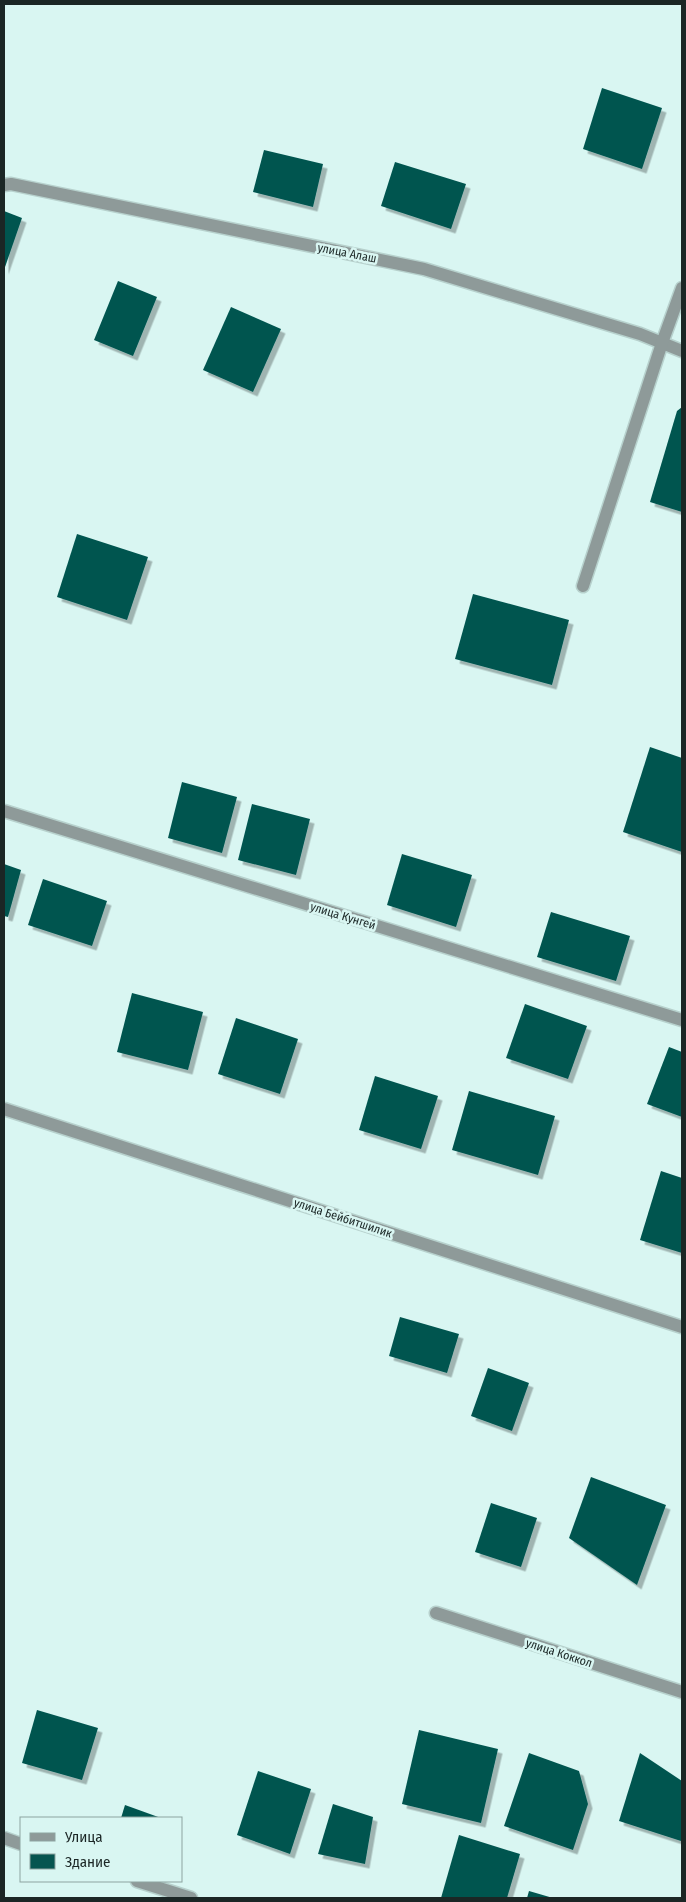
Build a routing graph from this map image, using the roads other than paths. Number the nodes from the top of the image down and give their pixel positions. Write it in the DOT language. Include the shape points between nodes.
graph roads {
  1 [pos="4,185"];
  2 [pos="682,288"];
  3 [pos="662,343"];
  4 [pos="682,351"];
  5 [pos="583,586"];
  6 [pos="4,811"];
  7 [pos="682,1020"];
  8 [pos="4,1109"];
  9 [pos="682,1327"];
  10 [pos="436,1613"];
  11 [pos="682,1692"];
  12 [pos="4,1838"];
  13 [pos="20,1844"];
  14 [pos="139,1882"];
  15 [pos="191,1898"];
  1 -- 3 [label="street, улица Алаш" via="424,268"];
  2 -- 3 [label="street"];
  3 -- 4 [label="street, улица Алаш"];
  3 -- 5 [label="street"];
  6 -- 7 [label="street, улица Кунгей"];
  8 -- 9 [label="street, улица Бейбитшилик"];
  10 -- 11 [label="street, улица Коккол"];
  12 -- 13 [label="street"];
  14 -- 15 [label="street"];
}
